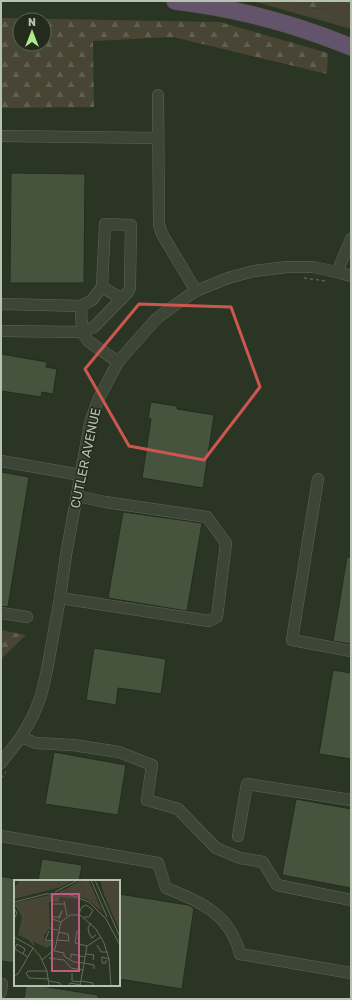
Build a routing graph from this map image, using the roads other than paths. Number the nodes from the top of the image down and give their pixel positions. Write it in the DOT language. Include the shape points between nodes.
graph roads {
  1 [pos="175,1"];
  2 [pos="351,46"];
  3 [pos="158,95"];
  4 [pos="1,136"];
  5 [pos="158,138"];
  6 [pos="351,239"];
  7 [pos="337,272"];
  8 [pos="351,276"];
  9 [pos="102,287"];
  10 [pos="196,291"];
  11 [pos="122,299"];
  12 [pos="1,304"];
  13 [pos="81,306"];
  14 [pos="1,331"];
  15 [pos="82,332"];
  16 [pos="118,362"];
  17 [pos="1,461"];
  18 [pos="81,475"];
  19 [pos="318,479"];
  20 [pos="77,496"];
  21 [pos="60,598"];
  22 [pos="1,613"];
  23 [pos="26,617"];
  24 [pos="351,652"];
  25 [pos="21,737"];
  26 [pos="4,767"];
  27 [pos="351,800"];
  28 [pos="1,836"];
  29 [pos="238,836"];
  30 [pos="351,900"];
  31 [pos="351,973"];
  1 -- 2 [label="highway" via="250,14"];
  3 -- 5 [label="street"];
  4 -- 5 [label="street"];
  5 -- 10 [label="street" via="159,224 162,234"];
  6 -- 7 [label="street"];
  7 -- 8 [label="street, CUTLER AVENUE"];
  7 -- 10 [label="street, CUTLER AVENUE" via="313,267 261,270 228,278"];
  9 -- 11 [label="street"];
  9 -- 11 [label="street" via="105,224 131,225 130,288"];
  9 -- 13 [label="street" via="92,300"];
  10 -- 16 [label="street, CUTLER AVENUE" via="156,319"];
  11 -- 15 [label="street" via="94,328"];
  12 -- 13 [label="street"];
  13 -- 15 [label="street"];
  14 -- 15 [label="street"];
  15 -- 16 [label="street" via="88,341"];
  16 -- 18 [label="street, CUTLER AVENUE" via="98,400 90,423"];
  17 -- 18 [label="street"];
  18 -- 20 [label="street, CUTLER AVENUE"];
  19 -- 24 [label="street" via="292,640"];
  20 -- 21 [label="street, CUTLER AVENUE"];
  20 -- 21 [label="street" via="207,517 226,543 216,617 209,621"];
  21 -- 25 [label="street, CUTLER AVENUE" via="41,696"];
  22 -- 23 [label="street"];
  25 -- 26 [label="street, CUTLER AVENUE"];
  25 -- 30 [label="street" via="36,743 73,745 119,752 152,765 147,800 178,809 216,848 240,858 263,862 277,886"];
  27 -- 29 [label="street" via="247,784"];
  28 -- 31 [label="street" via="158,863 166,888 194,899 218,915 231,930 240,954"];
}
